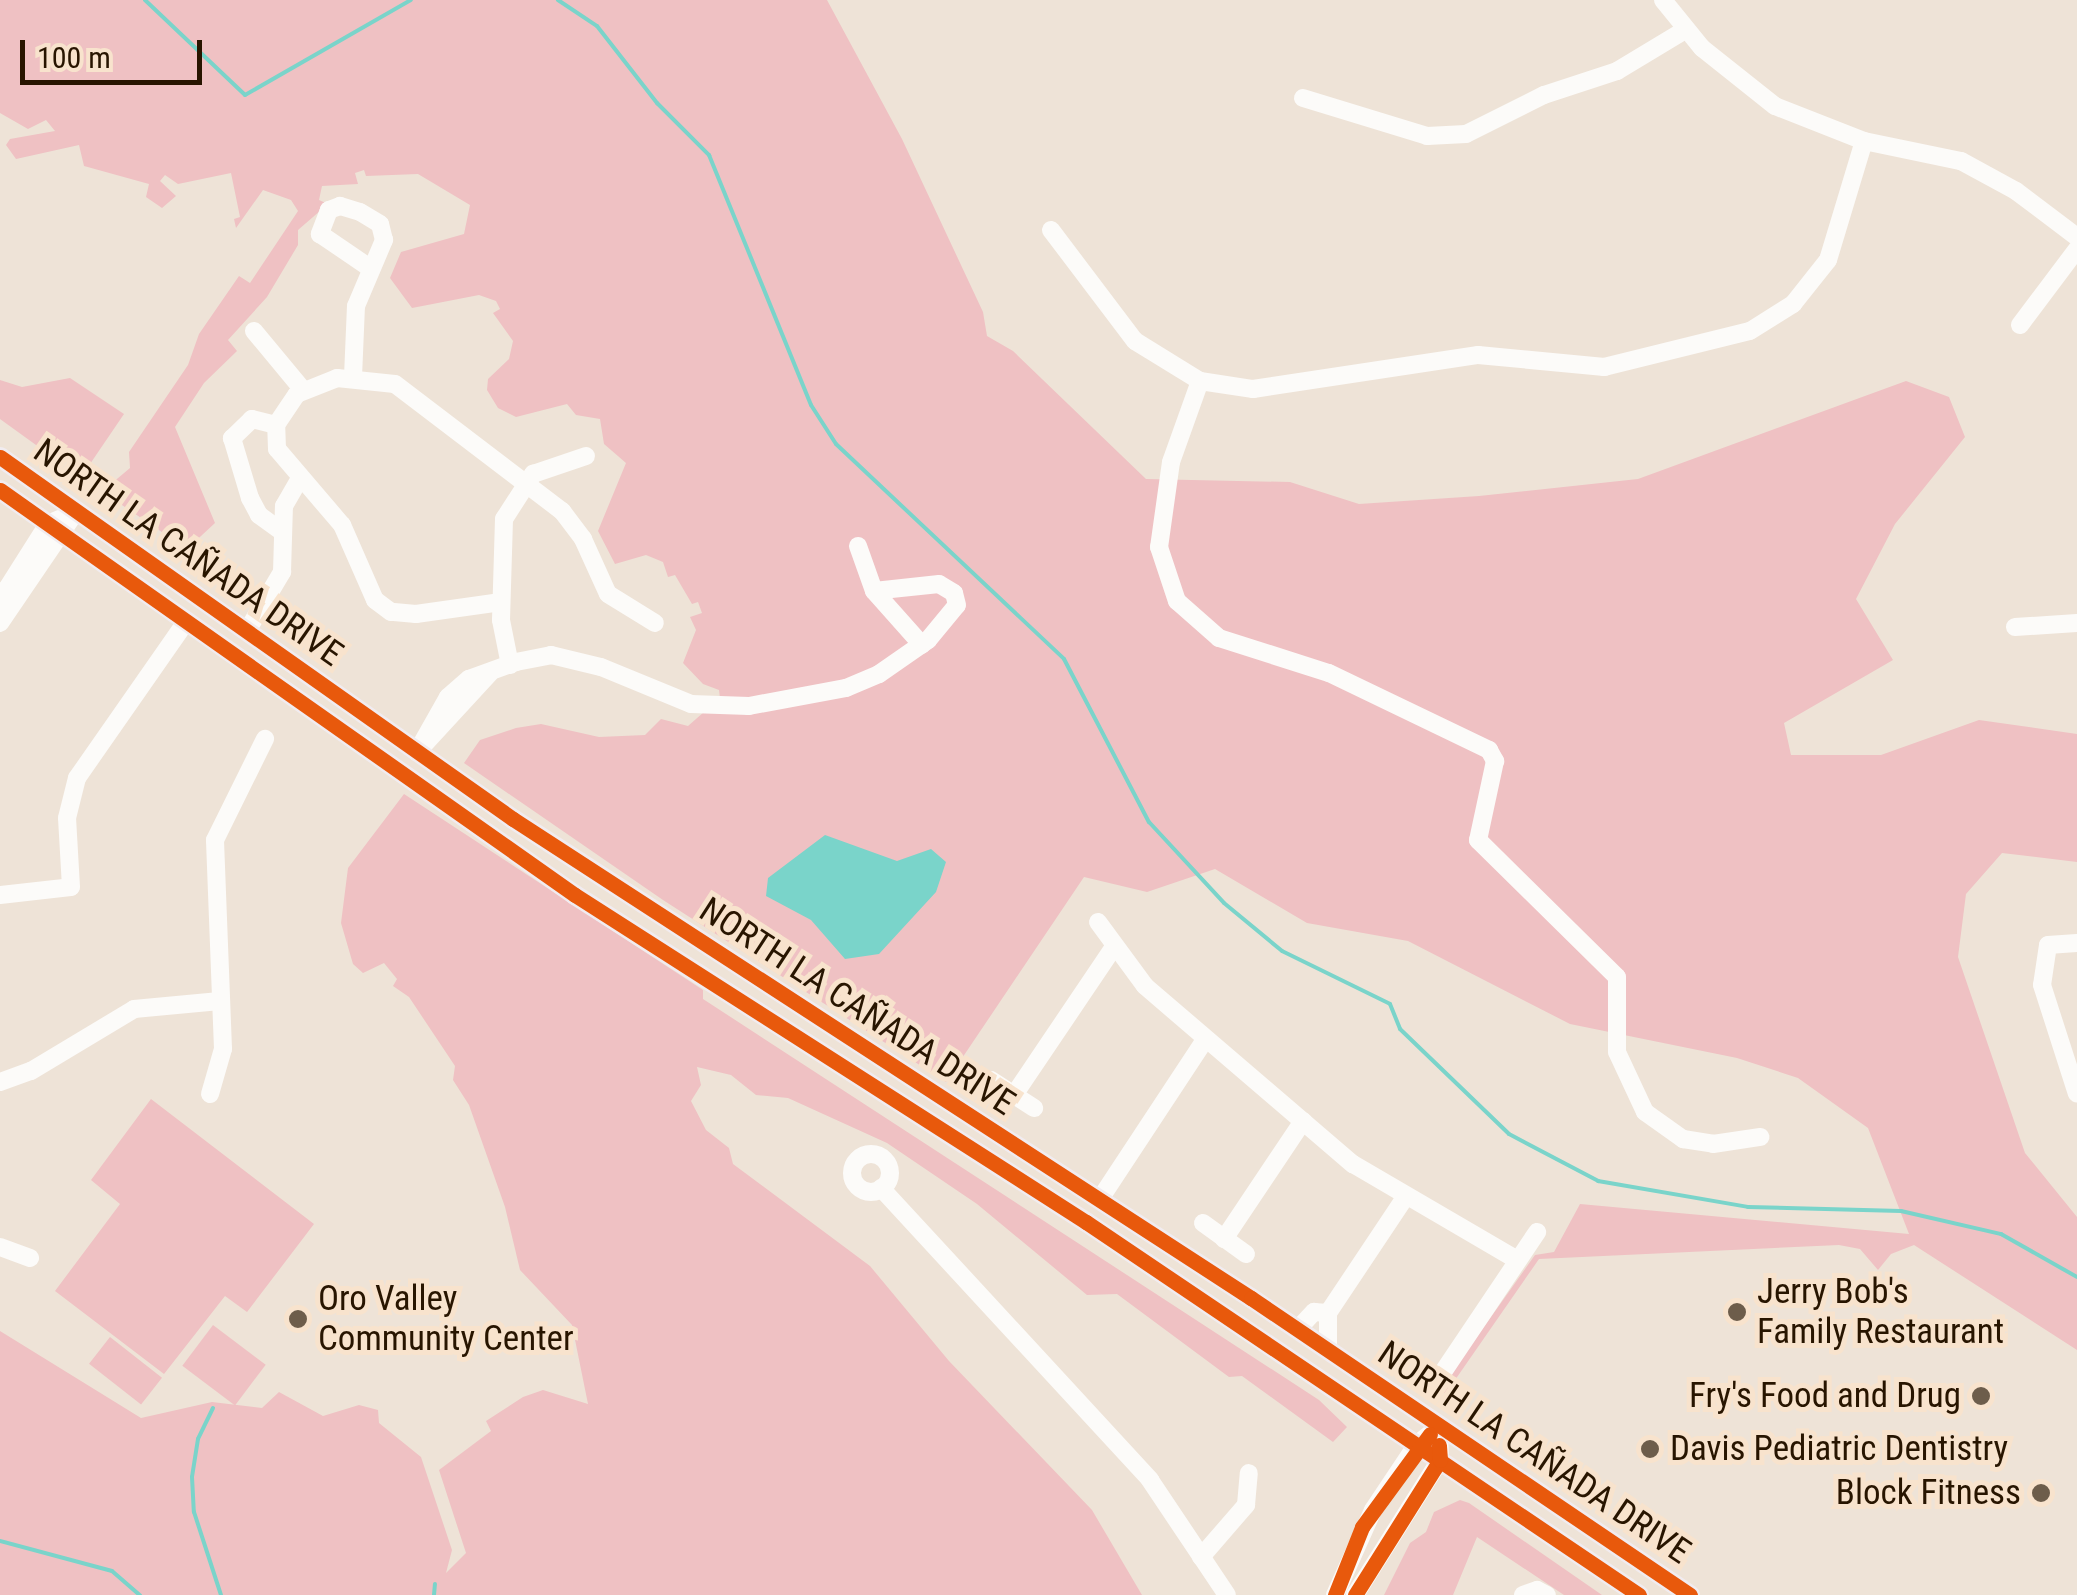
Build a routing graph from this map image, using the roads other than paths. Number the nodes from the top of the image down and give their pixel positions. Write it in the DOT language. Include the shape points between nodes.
graph roads {
  1 [pos="1662,0"];
  2 [pos="1685,30"];
  3 [pos="1302,98"];
  4 [pos="1864,141"];
  5 [pos="1051,230"];
  6 [pos="2077,237"];
  7 [pos="2077,248"];
  8 [pos="370,268"];
  9 [pos="2020,326"];
  10 [pos="254,331"];
  11 [pos="353,377"];
  12 [pos="1200,381"];
  13 [pos="303,390"];
  14 [pos="276,425"];
  15 [pos="586,456"];
  16 [pos="0,457"];
  17 [pos="298,482"];
  18 [pos="524,484"];
  19 [pos="0,490"];
  20 [pos="76,511"];
  21 [pos="55,529"];
  22 [pos="280,530"];
  23 [pos="858,546"];
  24 [pos="874,591"];
  25 [pos="501,602"];
  26 [pos="0,612"];
  27 [pos="186,622"];
  28 [pos="0,623"];
  29 [pos="655,623"];
  30 [pos="2077,623"];
  31 [pos="2015,627"];
  32 [pos="247,631"];
  33 [pos="922,645"];
  34 [pos="510,665"];
  35 [pos="266,740"];
  36 [pos="417,752"];
  37 [pos="0,894"];
  38 [pos="1098,922"];
  39 [pos="2077,944"];
  40 [pos="1113,948"];
  41 [pos="220,1001"];
  42 [pos="1206,1040"];
  43 [pos="898,1069"];
  44 [pos="991,1080"];
  45 [pos="0,1082"];
  46 [pos="883,1092"];
  47 [pos="210,1094"];
  48 [pos="2077,1094"];
  49 [pos="1014,1095"];
  50 [pos="1034,1108"];
  51 [pos="1303,1121"];
  52 [pos="1760,1138"];
  53 [pos="881,1188"];
  54 [pos="1100,1199"];
  55 [pos="1404,1199"];
  56 [pos="1204,1223"];
  57 [pos="1536,1232"];
  58 [pos="1224,1239"];
  59 [pos="0,1247"];
  60 [pos="1246,1254"];
  61 [pos="30,1258"];
  62 [pos="1517,1260"];
  63 [pos="1328,1313"];
  64 [pos="1297,1330"];
  65 [pos="1328,1351"];
  66 [pos="1439,1378"];
  67 [pos="1439,1426"];
  68 [pos="1417,1444"];
  69 [pos="1440,1460"];
  70 [pos="1248,1473"];
  71 [pos="1200,1557"];
  72 [pos="1228,1595"];
  73 [pos="1335,1595"];
  74 [pos="1355,1595"];
  75 [pos="1523,1595"];
  76 [pos="1546,1595"];
  77 [pos="1640,1595"];
  78 [pos="1690,1595"];
  1 -- 2 [label="street"];
  2 -- 3 [label="street" via="1617,71 1544,94 1466,134 1427,136"];
  2 -- 4 [label="street" via="1775,106"];
  4 -- 6 [label="street" via="1987,173"];
  4 -- 12 [label="street" via="1818,278 1775,318 1750,331 1604,368 1478,354 1254,389"];
  5 -- 12 [label="street" via="1135,341"];
  7 -- 9 [label="street"];
  8 -- 11 [label="street" via="350,336"];
  10 -- 13 [label="street"];
  11 -- 13 [label="street"];
  11 -- 18 [label="street" via="396,384"];
  12 -- 52 [label="street" via="1172,462 1159,548 1177,601 1219,638 1328,673 1489,750 1495,762 1478,840 1617,977 1617,1052 1645,1112 1683,1139 1713,1144"];
  13 -- 14 [label="street"];
  14 -- 17 [label="street" via="276,449"];
  14 -- 22 [label="street" via="252,420 232,438 259,516"];
  15 -- 18 [label="street"];
  16 -- 20 [label="main road, NORTH LA CAÑADA DRIVE"];
  17 -- 22 [label="street"];
  17 -- 25 [label="street" via="342,525 363,583 391,612"];
  18 -- 25 [label="street" via="504,519"];
  18 -- 29 [label="street" via="562,511 584,539 608,594"];
  19 -- 21 [label="main road, NORTH LA CAÑADA DRIVE"];
  20 -- 21 [label="street"];
  20 -- 32 [label="main road, NORTH LA CAÑADA DRIVE"];
  21 -- 26 [label="street" via="6,589"];
  21 -- 27 [label="main road, NORTH LA CAÑADA DRIVE"];
  21 -- 28 [label="street"];
  22 -- 32 [label="street" via="282,572"];
  23 -- 24 [label="street"];
  24 -- 33 [label="street"];
  24 -- 33 [label="street" via="932,583 954,593 952,615"];
  25 -- 34 [label="street"];
  27 -- 37 [label="street" via="159,652 72,792 71,888"];
  27 -- 46 [label="main road, NORTH LA CAÑADA DRIVE" via="575,895"];
  30 -- 31 [label="street"];
  32 -- 36 [label="main road, NORTH LA CAÑADA DRIVE"];
  33 -- 34 [label="street" via="846,688 749,706 691,704 551,656"];
  34 -- 36 [label="street" via="448,697"];
  35 -- 41 [label="street" via="215,840"];
  36 -- 43 [label="main road, NORTH LA CAÑADA DRIVE"];
  38 -- 40 [label="street"];
  39 -- 48 [label="street" via="2048,945 2042,985"];
  40 -- 42 [label="street"];
  40 -- 49 [label="street"];
  41 -- 45 [label="street" via="134,1008 31,1072"];
  41 -- 47 [label="street" via="223,1048"];
  42 -- 51 [label="street"];
  42 -- 54 [label="street"];
  43 -- 46 [label="main road"];
  43 -- 54 [label="main road, NORTH LA CAÑADA DRIVE"];
  44 -- 49 [label="street"];
  46 -- 68 [label="main road, NORTH LA CAÑADA DRIVE"];
  49 -- 50 [label="street"];
  51 -- 55 [label="street"];
  51 -- 58 [label="street"];
  53 -- 71 [label="street" via="1138,1466"];
  54 -- 64 [label="main road, NORTH LA CAÑADA DRIVE"];
  55 -- 62 [label="street"];
  55 -- 63 [label="street"];
  56 -- 58 [label="street"];
  57 -- 62 [label="street"];
  58 -- 60 [label="street"];
  59 -- 61 [label="street"];
  62 -- 66 [label="street"];
  63 -- 64 [label="street" via="1314,1312"];
  63 -- 65 [label="street"];
  64 -- 65 [label="main road, NORTH LA CAÑADA DRIVE"];
  65 -- 67 [label="main road, NORTH LA CAÑADA DRIVE"];
  67 -- 68 [label="street"];
  67 -- 69 [label="street"];
  67 -- 78 [label="main road, NORTH LA CAÑADA DRIVE"];
  68 -- 69 [label="main road, NORTH LA CAÑADA DRIVE"];
  68 -- 73 [label="street" via="1352,1546"];
  69 -- 74 [label="street"];
  69 -- 77 [label="main road, NORTH LA CAÑADA DRIVE"];
  70 -- 71 [label="street" via="1246,1505"];
  71 -- 72 [label="street"];
  75 -- 76 [label="street"];
}
